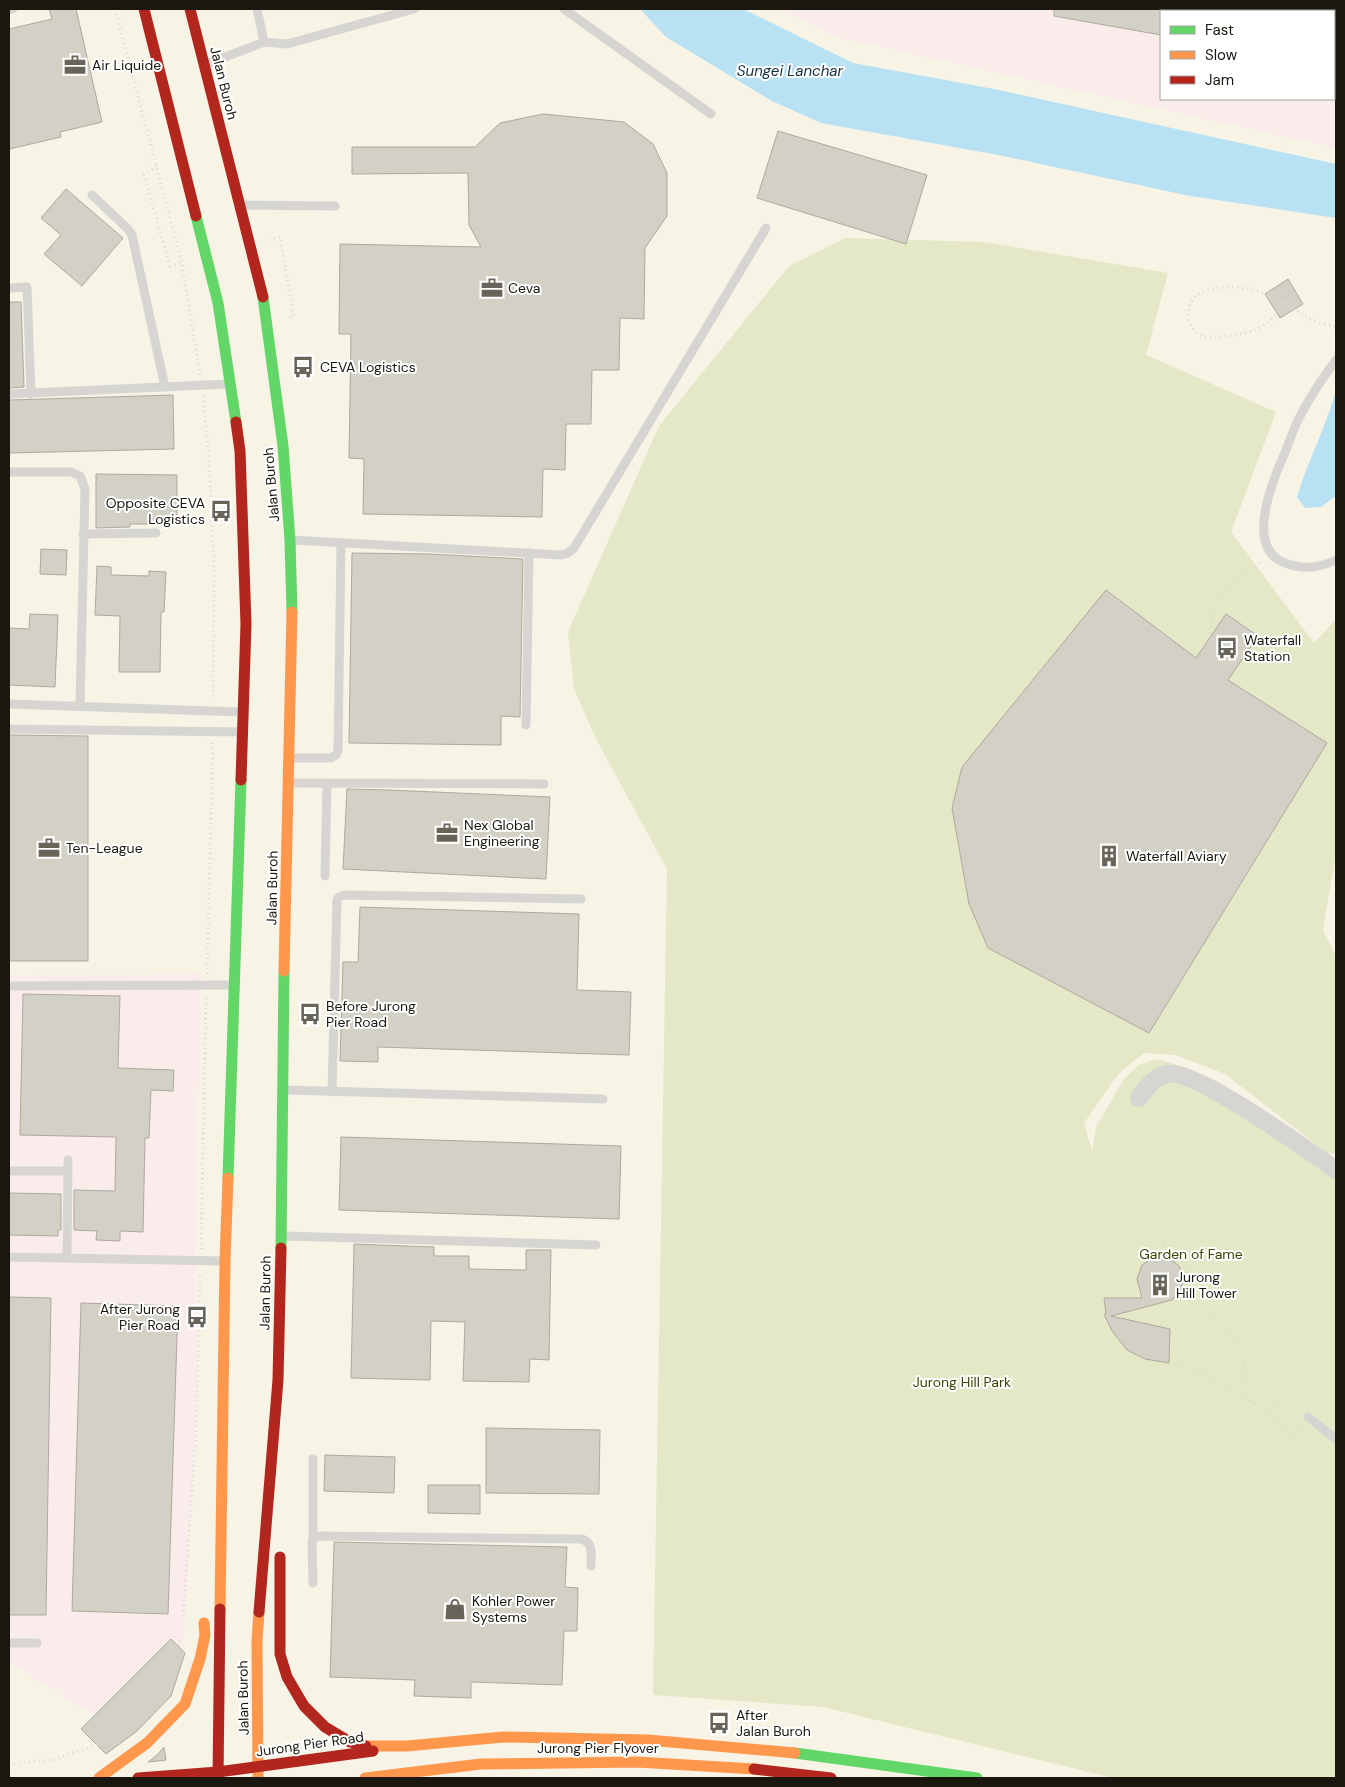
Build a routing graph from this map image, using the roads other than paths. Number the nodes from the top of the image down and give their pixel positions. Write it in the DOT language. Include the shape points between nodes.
graph roads {
  1 [pos="13,9"];
  2 [pos="144,9"];
  3 [pos="190,9"];
  4 [pos="257,9"];
  5 [pos="414,9"];
  6 [pos="564,9"];
  7 [pos="9,10"];
  8 [pos="264,42"];
  9 [pos="204,64"];
  10 [pos="711,114"];
  11 [pos="92,196"];
  12 [pos="240,205"];
  13 [pos="335,206"];
  14 [pos="766,228"];
  15 [pos="9,288"];
  16 [pos="1336,360"];
  17 [pos="230,384"];
  18 [pos="165,387"];
  19 [pos="9,394"];
  20 [pos="31,394"];
  21 [pos="9,472"];
  22 [pos="156,533"];
  23 [pos="83,534"];
  24 [pos="290,540"];
  25 [pos="341,543"];
  26 [pos="529,553"];
  27 [pos="1336,560"];
  28 [pos="9,704"];
  29 [pos="80,706"];
  30 [pos="243,712"];
  31 [pos="526,725"];
  32 [pos="9,729"];
  33 [pos="243,732"];
  34 [pos="289,758"];
  35 [pos="289,783"];
  36 [pos="327,783"];
  37 [pos="544,784"];
  38 [pos="325,876"];
  39 [pos="581,899"];
  40 [pos="236,985"];
  41 [pos="9,986"];
  42 [pos="284,1090"];
  43 [pos="332,1092"];
  44 [pos="1139,1098"];
  45 [pos="603,1099"];
  46 [pos="68,1160"];
  47 [pos="1336,1170"];
  48 [pos="9,1171"];
  49 [pos="68,1171"];
  50 [pos="281,1236"];
  51 [pos="596,1245"];
  52 [pos="9,1257"];
  53 [pos="67,1258"];
  54 [pos="226,1261"];
  55 [pos="278,1380"];
  56 [pos="1308,1417"];
  57 [pos="1336,1440"];
  58 [pos="222,1444"];
  59 [pos="312,1459"];
  60 [pos="211,1495"];
  61 [pos="279,1507"];
  62 [pos="313,1538"];
  63 [pos="280,1546"];
  64 [pos="591,1566"];
  65 [pos="313,1583"];
  66 [pos="204,1608"];
  67 [pos="9,1643"];
  68 [pos="37,1644"];
  69 [pos="407,1746"];
  70 [pos="258,1772"];
  71 [pos="220,1776"];
  72 [pos="99,1778"];
  73 [pos="138,1778"];
  74 [pos="365,1778"];
  75 [pos="831,1778"];
  76 [pos="977,1778"];
  1 -- 7 [label="lane"];
  2 -- 17 [label="main road, Jalan Buroh" via="218,303"];
  3 -- 9 [label="main road, Jalan Buroh"];
  4 -- 8 [label="lane"];
  5 -- 8 [label="lane" via="287,44"];
  6 -- 10 [label="lane"];
  8 -- 9 [label="lane"];
  9 -- 12 [label="main road, Jalan Buroh"];
  11 -- 18 [label="lane" via="132,235"];
  12 -- 13 [label="lane"];
  12 -- 24 [label="main road, Jalan Buroh" via="262,293 283,446"];
  14 -- 26 [label="lane" via="574,548 561,555"];
  15 -- 20 [label="lane" via="27,287"];
  16 -- 27 [label="lane" via="1299,418 1271,485 1265,512 1267,548 1279,561 1312,568"];
  17 -- 18 [label="lane"];
  17 -- 30 [label="main road, Jalan Buroh" via="240,451 246,624"];
  18 -- 20 [label="lane"];
  19 -- 20 [label="lane"];
  21 -- 23 [label="lane" via="71,472 80,476 85,489"];
  22 -- 23 [label="lane"];
  23 -- 29 [label="lane"];
  24 -- 25 [label="lane"];
  24 -- 34 [label="main road, Jalan Buroh"];
  25 -- 26 [label="lane"];
  25 -- 34 [label="lane" via="337,754 331,758"];
  26 -- 31 [label="lane"];
  28 -- 29 [label="lane"];
  29 -- 30 [label="lane"];
  30 -- 33 [label="main road, Jalan Buroh"];
  32 -- 33 [label="lane"];
  33 -- 40 [label="main road, Jalan Buroh"];
  34 -- 35 [label="main road, Jalan Buroh"];
  35 -- 36 [label="lane"];
  35 -- 42 [label="main road, Jalan Buroh"];
  36 -- 37 [label="lane"];
  36 -- 38 [label="lane"];
  39 -- 43 [label="lane" via="339,897"];
  40 -- 41 [label="lane"];
  40 -- 54 [label="main road, Jalan Buroh"];
  42 -- 43 [label="lane"];
  42 -- 50 [label="main road, Jalan Buroh"];
  43 -- 45 [label="lane"];
  44 -- 47 [label="street" via="1156,1078 1169,1073 1184,1075 1219,1092"];
  46 -- 49 [label="lane"];
  48 -- 49 [label="lane"];
  49 -- 53 [label="lane"];
  50 -- 51 [label="lane"];
  50 -- 55 [label="main road, Jalan Buroh"];
  52 -- 53 [label="lane"];
  53 -- 54 [label="lane"];
  54 -- 58 [label="main road, Jalan Buroh"];
  55 -- 61 [label="main road"];
  55 -- 70 [label="main road, Jalan Buroh" via="257,1641"];
  56 -- 57 [label="lane"];
  58 -- 60 [label="main road"];
  58 -- 71 [label="main road, Jalan Buroh"];
  59 -- 62 [label="lane"];
  62 -- 64 [label="lane" via="581,1539 586,1540 591,1549"];
  62 -- 65 [label="lane"];
  63 -- 69 [label="main road" via="280,1654 304,1706 325,1727 350,1742 371,1747"];
  66 -- 72 [label="main road" via="200,1659 185,1704 147,1743"];
  67 -- 68 [label="lane"];
  69 -- 70 [label="main road, Jurong Pier Road"];
  69 -- 76 [label="main road" via="503,1737 648,1740 770,1750"];
  70 -- 71 [label="main road, Jurong Pier Road"];
  71 -- 73 [label="main road, Jurong Pier Road"];
  74 -- 75 [label="main road, Jurong Pier Flyover" via="481,1764 637,1762 766,1770"];
}
